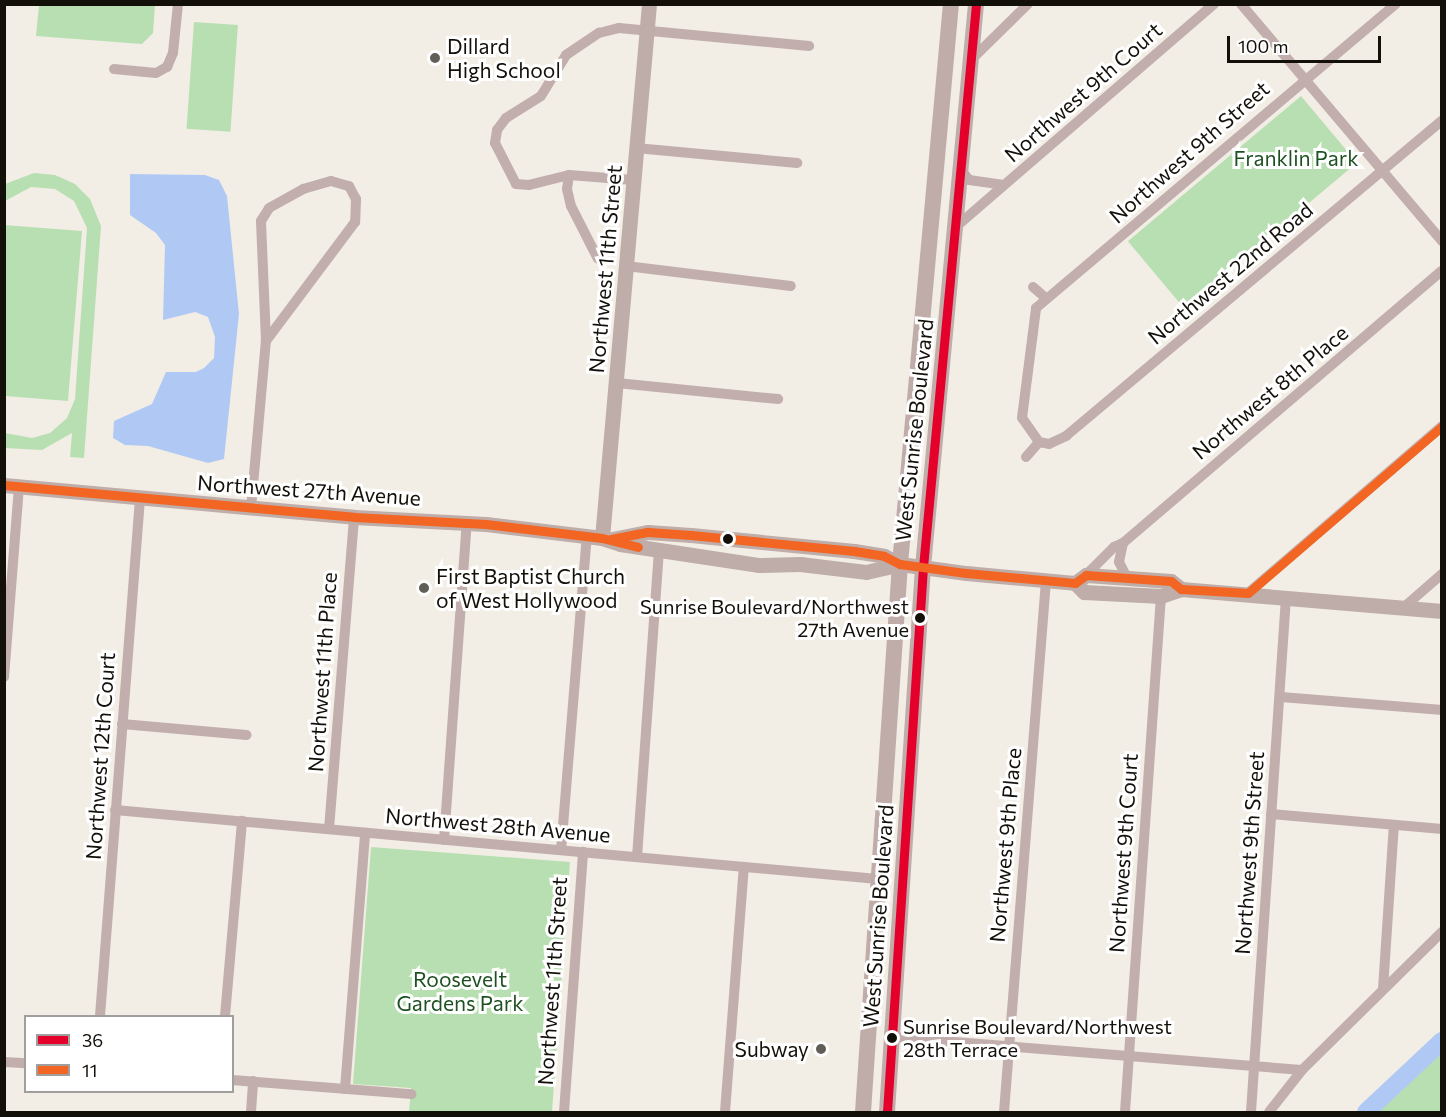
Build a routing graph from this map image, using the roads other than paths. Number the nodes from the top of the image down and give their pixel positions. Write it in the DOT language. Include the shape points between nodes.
graph roads {
  1 [pos="178,4"];
  2 [pos="650,4"];
  3 [pos="951,4"];
  4 [pos="976,4"];
  5 [pos="1028,4"];
  6 [pos="1214,4"];
  7 [pos="1241,4"];
  8 [pos="1396,4"];
  9 [pos="647,31"];
  10 [pos="809,46"];
  11 [pos="972,58"];
  12 [pos="114,69"];
  13 [pos="1304,79"];
  14 [pos="1442,120"];
  15 [pos="636,148"];
  16 [pos="797,163"];
  17 [pos="1381,170"];
  18 [pos="962,171"];
  19 [pos="569,175"];
  20 [pos="633,180"];
  21 [pos="1004,185"];
  22 [pos="958,225"];
  23 [pos="1442,241"];
  24 [pos="598,259"];
  25 [pos="626,266"];
  26 [pos="1442,272"];
  27 [pos="791,286"];
  28 [pos="1033,287"];
  29 [pos="1047,299"];
  30 [pos="266,341"];
  31 [pos="617,384"];
  32 [pos="778,399"];
  33 [pos="1442,426"];
  34 [pos="1039,442"];
  35 [pos="1026,457"];
  36 [pos="12,486"];
  37 [pos="140,498"];
  38 [pos="251,508"];
  39 [pos="354,517"];
  40 [pos="467,522"];
  41 [pos="600,538"];
  42 [pos="1124,543"];
  43 [pos="658,549"];
  44 [pos="900,564"];
  45 [pos="923,567"];
  46 [pos="1442,574"];
  47 [pos="1127,578"];
  48 [pos="1080,579"];
  49 [pos="1046,581"];
  50 [pos="1181,589"];
  51 [pos="1248,593"];
  52 [pos="1161,596"];
  53 [pos="1286,597"];
  54 [pos="1403,608"];
  55 [pos="1442,611"];
  56 [pos="4,677"];
  57 [pos="1281,697"];
  58 [pos="1442,710"];
  59 [pos="122,724"];
  60 [pos="247,735"];
  61 [pos="115,810"];
  62 [pos="1271,813"];
  63 [pos="242,821"];
  64 [pos="1394,825"];
  65 [pos="329,829"];
  66 [pos="1442,829"];
  67 [pos="365,833"];
  68 [pos="444,840"];
  69 [pos="561,850"];
  70 [pos="582,852"];
  71 [pos="637,857"];
  72 [pos="744,867"];
  73 [pos="878,879"];
  74 [pos="1442,932"];
  75 [pos="1383,989"];
  76 [pos="894,1004"];
  77 [pos="100,1015"];
  78 [pos="225,1015"];
  79 [pos="892,1037"];
  80 [pos="1008,1049"];
  81 [pos="1129,1056"];
  82 [pos="4,1062"];
  83 [pos="24,1064"];
  84 [pos="1254,1067"];
  85 [pos="1302,1070"];
  86 [pos="234,1080"];
  87 [pos="253,1082"];
  88 [pos="345,1089"];
  89 [pos="411,1094"];
  90 [pos="251,1113"];
  91 [pos="564,1113"];
  92 [pos="725,1113"];
  93 [pos="863,1113"];
  94 [pos="887,1113"];
  95 [pos="1004,1113"];
  96 [pos="1125,1113"];
  97 [pos="1251,1113"];
  98 [pos="1269,1113"];
  1 -- 12 [label="street" via="173,53 167,67 156,73"];
  2 -- 9 [label="street, Northwest 11th Street"];
  3 -- 44 [label="main road, West Sunrise Boulevard"];
  4 -- 11 [label="main road, West Sunrise Boulevard"];
  5 -- 11 [label="street"];
  6 -- 21 [label="street, Northwest 9th Court"];
  7 -- 13 [label="street"];
  8 -- 13 [label="street, Northwest 9th Street"];
  9 -- 10 [label="street"];
  9 -- 15 [label="street, Northwest 11th Street"];
  9 -- 19 [label="street" via="619,28 581,43 563,58 541,96 506,118 497,130 495,143 516,184 529,185"];
  11 -- 18 [label="main road, West Sunrise Boulevard"];
  13 -- 17 [label="street"];
  13 -- 29 [label="street, Northwest 9th Street"];
  14 -- 17 [label="street, Northwest 22nd Road"];
  15 -- 16 [label="street"];
  15 -- 20 [label="street, Northwest 11th Street"];
  17 -- 23 [label="street"];
  17 -- 34 [label="street, Northwest 22nd Road" via="1066,436 1049,444"];
  18 -- 21 [label="street, Northwest 9th Court" via="969,180"];
  18 -- 22 [label="main road, West Sunrise Boulevard"];
  19 -- 20 [label="street"];
  19 -- 24 [label="street" via="571,206"];
  20 -- 25 [label="street, Northwest 11th Street"];
  21 -- 22 [label="street, Northwest 9th Court"];
  22 -- 45 [label="main road, West Sunrise Boulevard"];
  25 -- 27 [label="street"];
  25 -- 31 [label="street, Northwest 11th Street"];
  26 -- 42 [label="street, Northwest 8th Place"];
  28 -- 29 [label="street"];
  29 -- 34 [label="street, Northwest 9th Street" via="1036,309 1022,418"];
  30 -- 30 [label="street" via="261,221 269,208 303,189 331,182 349,186 356,199 355,222"];
  30 -- 38 [label="street"];
  31 -- 32 [label="street"];
  31 -- 41 [label="street, Northwest 11th Street"];
  33 -- 51 [label="street"];
  34 -- 35 [label="street"];
  36 -- 37 [label="street, Northwest 27th Avenue"];
  36 -- 56 [label="street"];
  37 -- 38 [label="street, Northwest 27th Avenue"];
  37 -- 59 [label="street, Northwest 12th Court"];
  38 -- 39 [label="street, Northwest 27th Avenue"];
  39 -- 40 [label="street, Northwest 27th Avenue"];
  39 -- 65 [label="street, Northwest 11th Place"];
  40 -- 41 [label="street, Northwest 27th Avenue"];
  40 -- 68 [label="street"];
  41 -- 43 [label="street, Northwest 27th Avenue"];
  41 -- 44 [label="street, Northwest 27th Avenue" via="648,532 854,551 884,556"];
  41 -- 69 [label="street, Northwest 11th Street"];
  42 -- 47 [label="street" via="1119,562"];
  42 -- 48 [label="street, Northwest 8th Place" via="1114,547"];
  43 -- 44 [label="street, Northwest 27th Avenue" via="759,565 800,564 866,572"];
  43 -- 71 [label="street"];
  44 -- 45 [label="street, Northwest 27th Avenue"];
  44 -- 73 [label="main road, West Sunrise Boulevard"];
  45 -- 49 [label="street, Northwest 27th Avenue"];
  45 -- 76 [label="main road, West Sunrise Boulevard"];
  46 -- 54 [label="street"];
  47 -- 48 [label="street, Northwest 27th Avenue"];
  47 -- 50 [label="street, Northwest 27th Avenue" via="1170,581"];
  48 -- 49 [label="street, Northwest 27th Avenue"];
  48 -- 52 [label="street, Northwest 27th Avenue" via="1084,592"];
  49 -- 80 [label="street, Northwest 9th Place"];
  50 -- 51 [label="street, Northwest 27th Avenue"];
  50 -- 52 [label="street, Northwest 27th Avenue"];
  51 -- 53 [label="street, Northwest 27th Avenue"];
  52 -- 81 [label="street, Northwest 9th Court"];
  53 -- 54 [label="street, Northwest 27th Avenue"];
  53 -- 57 [label="street, Northwest 9th Street"];
  54 -- 55 [label="street, Northwest 27th Avenue"];
  57 -- 58 [label="street"];
  57 -- 62 [label="street, Northwest 9th Street"];
  59 -- 60 [label="street"];
  59 -- 61 [label="street, Northwest 12th Court"];
  61 -- 63 [label="street, Northwest 28th Avenue"];
  61 -- 77 [label="street, Northwest 12th Court"];
  62 -- 64 [label="street"];
  62 -- 84 [label="street, Northwest 9th Street"];
  63 -- 65 [label="street, Northwest 28th Avenue"];
  63 -- 78 [label="street"];
  64 -- 66 [label="street"];
  64 -- 75 [label="street"];
  65 -- 67 [label="street, Northwest 28th Avenue"];
  67 -- 68 [label="street, Northwest 28th Avenue"];
  67 -- 88 [label="street"];
  68 -- 69 [label="street, Northwest 28th Avenue"];
  69 -- 70 [label="street, Northwest 28th Avenue"];
  70 -- 71 [label="street, Northwest 28th Avenue"];
  70 -- 91 [label="street, Northwest 11th Street"];
  71 -- 72 [label="street, Northwest 28th Avenue"];
  72 -- 73 [label="street, Northwest 28th Avenue"];
  72 -- 92 [label="street"];
  73 -- 76 [label="main road" via="884,884 890,904 885,981"];
  73 -- 93 [label="main road, West Sunrise Boulevard"];
  74 -- 75 [label="street"];
  75 -- 85 [label="street"];
  76 -- 79 [label="main road, West Sunrise Boulevard"];
  79 -- 80 [label="street"];
  79 -- 94 [label="main road, West Sunrise Boulevard"];
  80 -- 81 [label="street"];
  80 -- 95 [label="street, Northwest 9th Place"];
  81 -- 84 [label="street"];
  81 -- 96 [label="street, Northwest 9th Court"];
  82 -- 83 [label="street"];
  84 -- 85 [label="street"];
  84 -- 97 [label="street, Northwest 9th Street"];
  85 -- 98 [label="street"];
  86 -- 87 [label="street"];
  87 -- 88 [label="street"];
  87 -- 90 [label="street"];
  88 -- 89 [label="street"];
}
